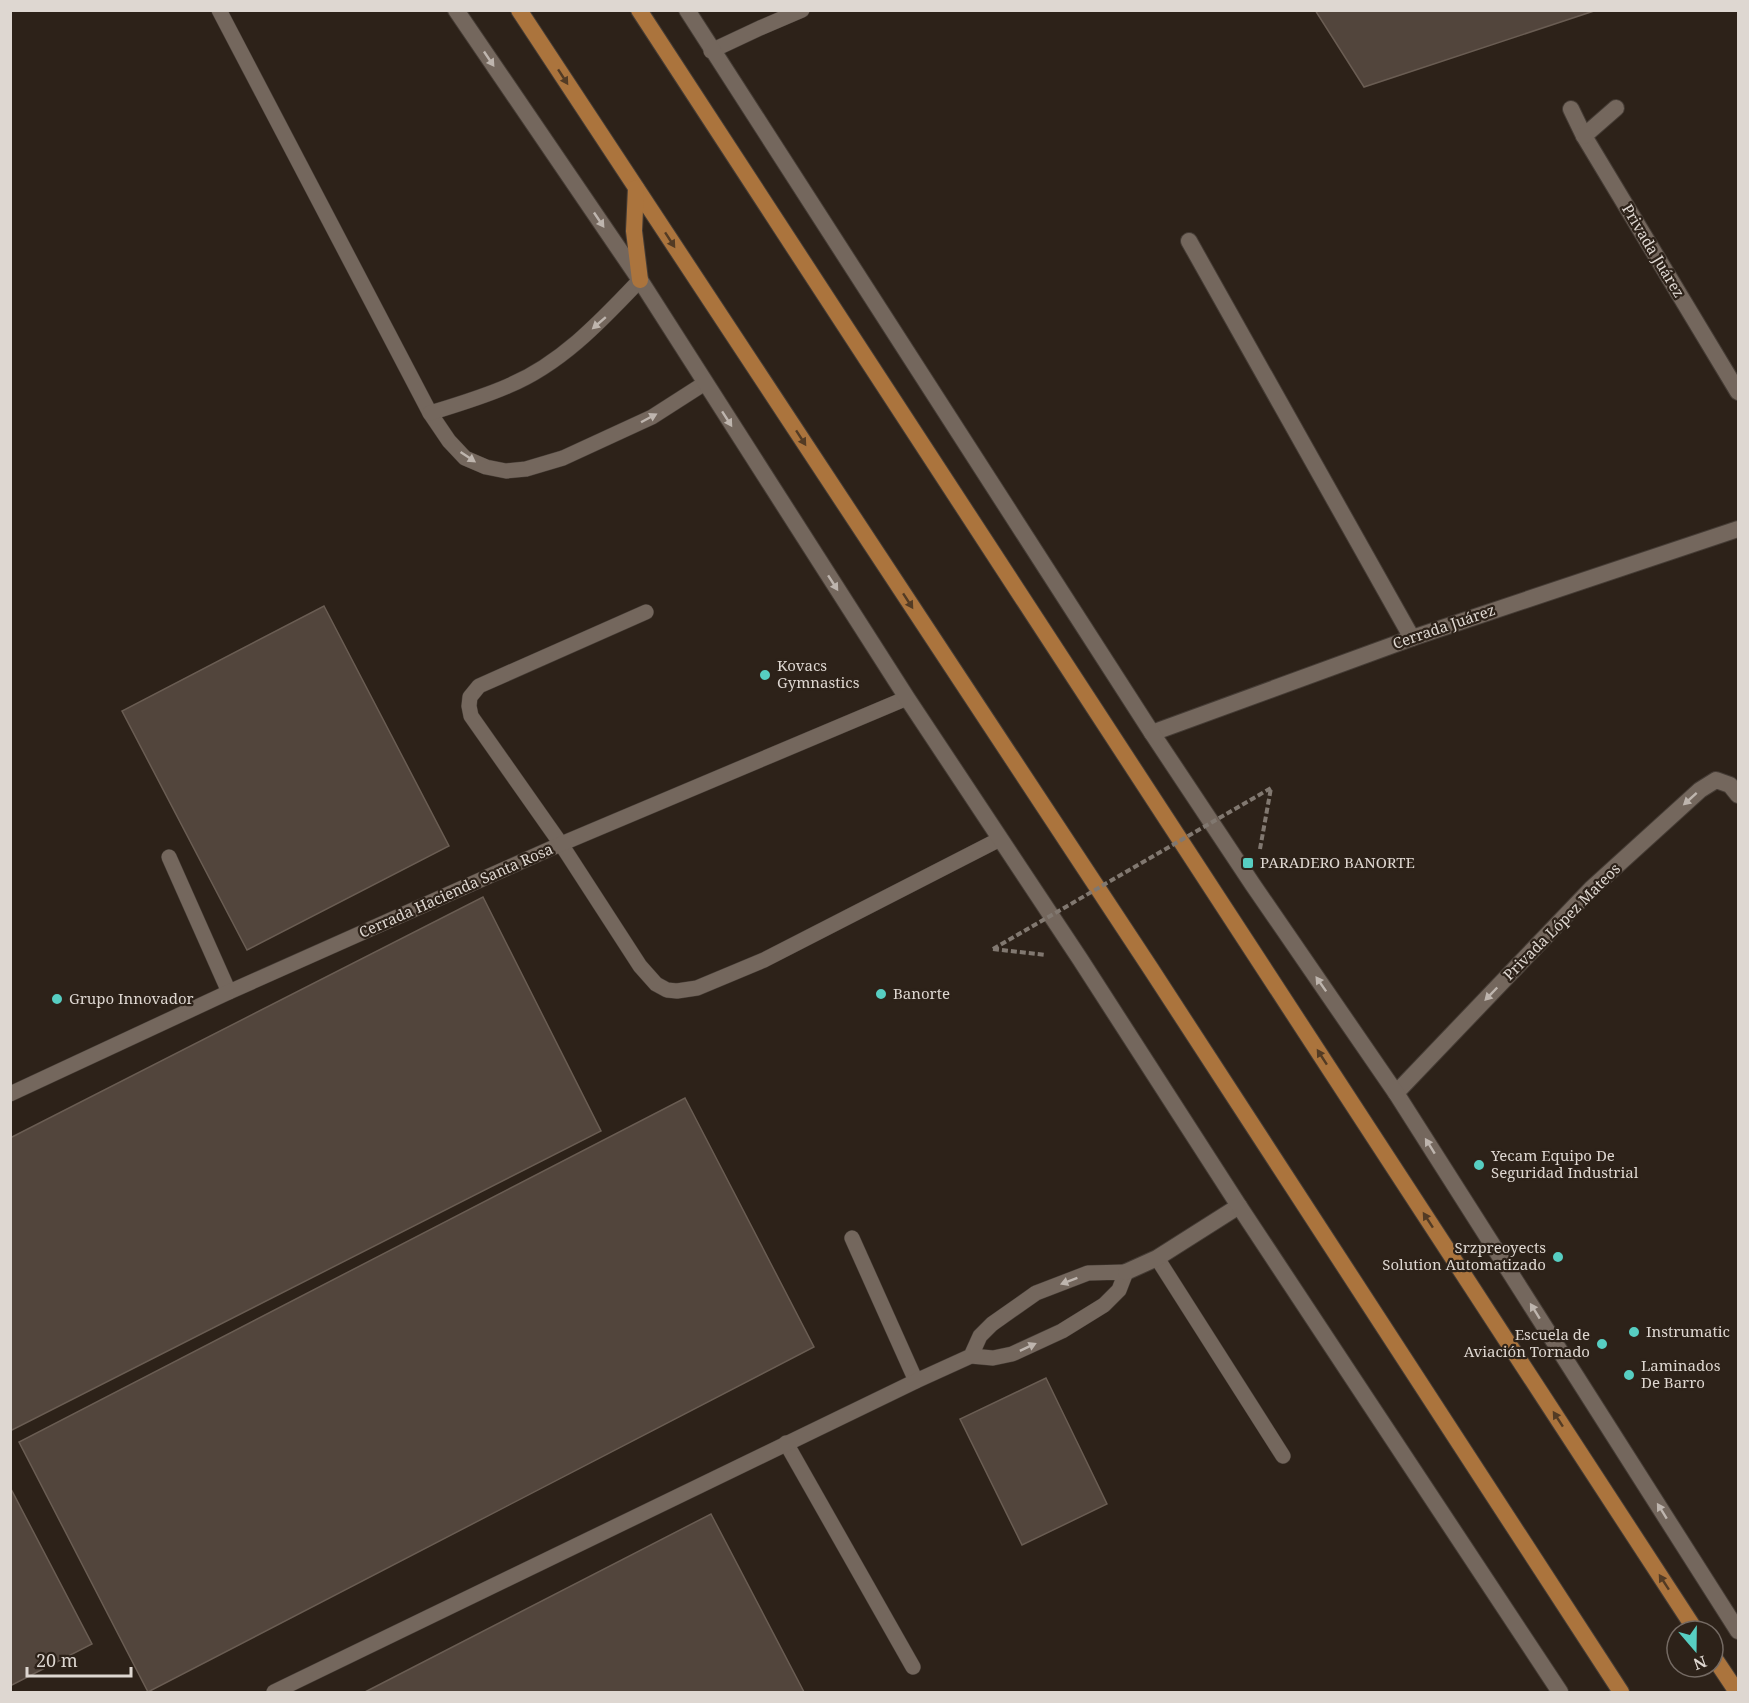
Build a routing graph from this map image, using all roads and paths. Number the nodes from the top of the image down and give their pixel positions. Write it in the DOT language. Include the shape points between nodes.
graph roads {
  1 [pos="219,10"];
  2 [pos="456,10"];
  3 [pos="519,10"];
  4 [pos="639,10"];
  5 [pos="687,10"];
  6 [pos="802,10"];
  7 [pos="711,51"];
  8 [pos="1616,108"];
  9 [pos="1571,109"];
  10 [pos="1584,136"];
  11 [pos="636,188"];
  12 [pos="1189,241"];
  13 [pos="640,280"];
  14 [pos="705,383"];
  15 [pos="1738,392"];
  16 [pos="430,413"];
  17 [pos="1738,529"];
  18 [pos="646,612"];
  19 [pos="1412,638"];
  20 [pos="907,698"];
  21 [pos="1152,733"];
  22 [pos="1738,795"];
  23 [pos="1000,839"];
  24 [pos="561,844"];
  25 [pos="169,857"];
  26 [pos="1253,885"];
  27 [pos="1080,959"];
  28 [pos="229,992"];
  29 [pos="1396,1093"];
  30 [pos="10,1094"];
  31 [pos="1239,1206"];
  32 [pos="852,1238"];
  33 [pos="1157,1258"];
  34 [pos="1126,1272"];
  35 [pos="971,1356"];
  36 [pos="916,1381"];
  37 [pos="786,1443"];
  38 [pos="1283,1456"];
  39 [pos="1688,1619"];
  40 [pos="1738,1631"];
  41 [pos="913,1667"];
  42 [pos="1725,1674"];
  43 [pos="274,1692"];
  44 [pos="1560,1692"];
  45 [pos="1621,1692"];
  46 [pos="1737,1692"];
  1 -- 16 [label="lane"];
  2 -- 13 [label="street, one-way"];
  3 -- 11 [label="main road, one-way"];
  39 -- 4 [label="main road, one-way"];
  5 -- 7 [label="street"];
  6 -- 7 [label="lane"];
  7 -- 21 [label="street"];
  8 -- 10 [label="street"];
  9 -- 10 [label="street, Privada Juárez"];
  10 -- 15 [label="street, Privada Juárez"];
  11 -- 13 [label="main road" via="634,231"];
  11 -- 45 [label="main road, one-way"];
  12 -- 19 [label="street"];
  13 -- 14 [label="street"];
  13 -- 16 [label="lane, one-way" via="608,315 552,361 509,386"];
  16 -- 14 [label="lane, one-way" via="465,458 506,471 526,469 563,458 652,417"];
  14 -- 20 [label="street, one-way"];
  17 -- 19 [label="street, Cerrada Juárez"];
  18 -- 24 [label="lane" via="497,676 479,686 470,697 471,716"];
  19 -- 21 [label="street, Cerrada Juárez"];
  20 -- 23 [label="street"];
  20 -- 24 [label="lane, Cerrada Hacienda Santa Rosa"];
  21 -- 26 [label="street"];
  22 -- 29 [label="street, Privada López Mateos, one-way" via="1730,785 1716,780 1700,790 1591,889"];
  23 -- 24 [label="lane" via="764,960 697,988 677,992 656,984 640,966"];
  23 -- 27 [label="street"];
  24 -- 28 [label="lane, Cerrada Hacienda Santa Rosa"];
  25 -- 28 [label="lane"];
  26 -- 27 [label="path, bridge" via="1271,788 993,950"];
  29 -- 26 [label="street, one-way"];
  27 -- 31 [label="street"];
  28 -- 30 [label="lane, Cerrada Hacienda Santa Rosa"];
  40 -- 29 [label="street, one-way"];
  31 -- 33 [label="street"];
  31 -- 44 [label="street"];
  32 -- 36 [label="lane"];
  33 -- 34 [label="street"];
  33 -- 38 [label="lane"];
  34 -- 35 [label="lane, one-way" via="1088,1273 1036,1293 992,1324 980,1336"];
  35 -- 34 [label="lane, one-way" via="993,1358 1012,1354 1062,1331 1104,1305 1119,1290"];
  35 -- 36 [label="lane"];
  36 -- 37 [label="lane"];
  37 -- 41 [label="lane"];
  37 -- 43 [label="lane"];
  42 -- 46 [label="main road"];
}
